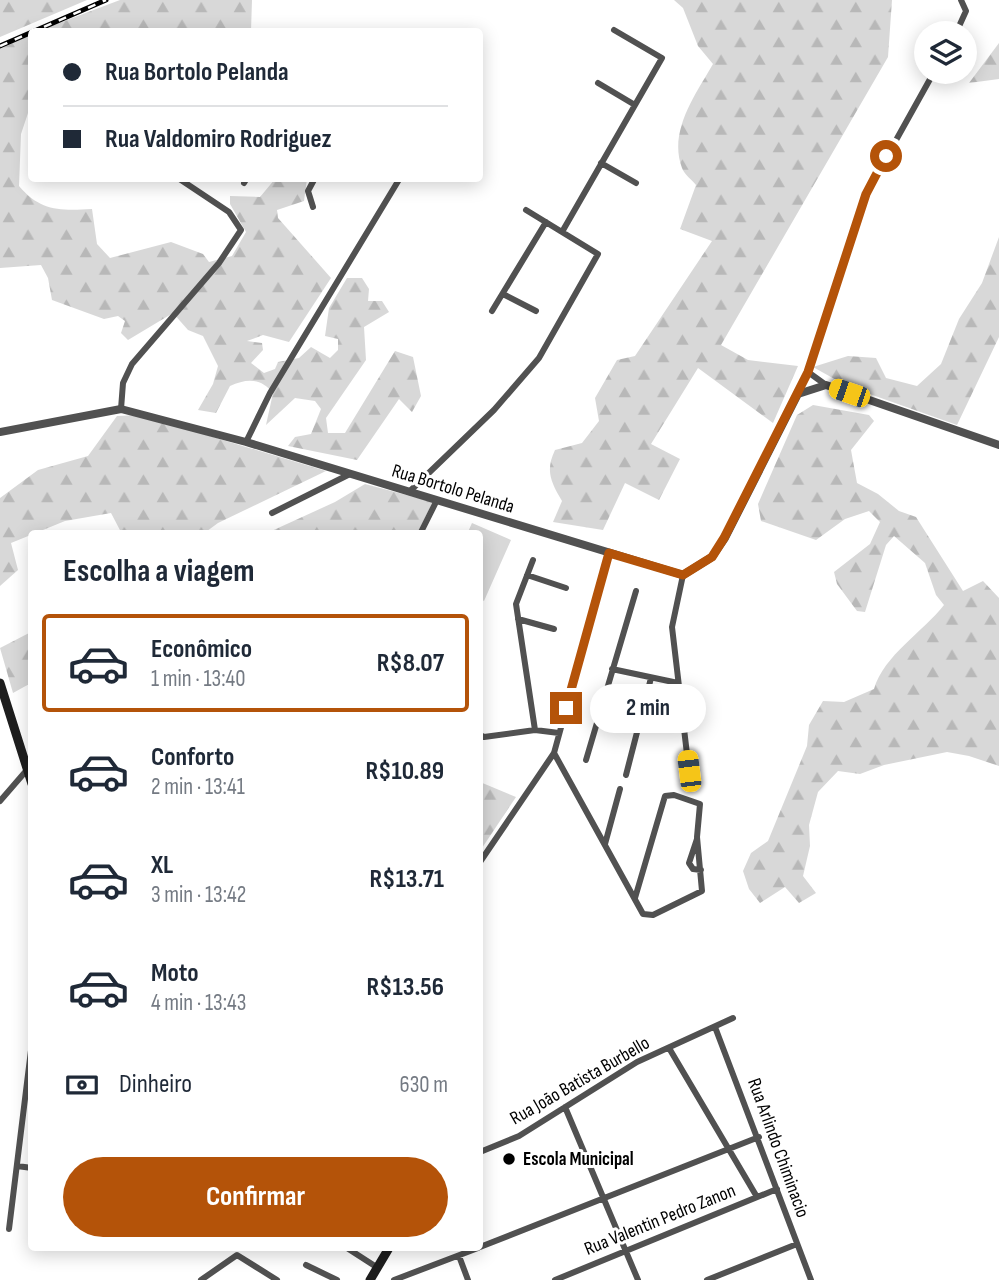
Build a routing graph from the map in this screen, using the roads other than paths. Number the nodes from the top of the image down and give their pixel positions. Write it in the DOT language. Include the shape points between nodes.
graph roads {
  1 [pos="961,0"];
  2 [pos="961,21"];
  3 [pos="614,30"];
  4 [pos="598,83"];
  5 [pos="927,84"];
  6 [pos="635,106"];
  7 [pos="601,163"];
  8 [pos="184,182"];
  9 [pos="313,182"];
  10 [pos="398,182"];
  11 [pos="636,183"];
  12 [pos="313,207"];
  13 [pos="526,210"];
  14 [pos="546,222"];
  15 [pos="562,232"];
  16 [pos="503,294"];
  17 [pos="492,311"];
  18 [pos="536,312"];
  19 [pos="808,372"];
  20 [pos="826,385"];
  21 [pos="798,394"];
  22 [pos="121,409"];
  23 [pos="0,432"];
  24 [pos="246,442"];
  25 [pos="999,445"];
  26 [pos="350,474"];
  27 [pos="409,492"];
  28 [pos="437,500"];
  29 [pos="272,513"];
  30 [pos="422,530"];
  31 [pos="609,553"];
  32 [pos="533,560"];
  33 [pos="527,575"];
  34 [pos="683,575"];
  35 [pos="566,588"];
  36 [pos="636,590"];
  37 [pos="518,619"];
  38 [pos="554,629"];
  39 [pos="612,668"];
  40 [pos="651,678"];
  41 [pos="678,683"];
  42 [pos="0,684"];
  43 [pos="536,730"];
  44 [pos="559,733"];
  45 [pos="483,736"];
  46 [pos="554,753"];
  47 [pos="586,760"];
  48 [pos="26,771"];
  49 [pos="689,771"];
  50 [pos="28,775"];
  51 [pos="626,775"];
  52 [pos="620,789"];
  53 [pos="0,801"];
  54 [pos="697,837"];
  55 [pos="605,845"];
  56 [pos="483,858"];
  57 [pos="701,870"];
  58 [pos="635,898"];
  59 [pos="733,1018"];
  60 [pos="715,1027"];
  61 [pos="669,1048"];
  62 [pos="565,1107"];
  63 [pos="27,1111"];
  64 [pos="759,1137"];
  65 [pos="729,1148"];
  66 [pos="483,1151"];
  67 [pos="17,1166"];
  68 [pos="28,1167"];
  69 [pos="777,1189"];
  70 [pos="605,1195"];
  71 [pos="757,1197"];
  72 [pos="9,1229"];
  73 [pos="797,1244"];
  74 [pos="483,1245"];
  75 [pos="352,1251"];
  76 [pos="387,1251"];
  77 [pos="470,1251"];
  78 [pos="627,1251"];
  79 [pos="458,1256"];
  80 [pos="306,1265"];
  81 [pos="378,1268"];
  82 [pos="201,1280"];
  83 [pos="277,1280"];
  84 [pos="337,1280"];
  85 [pos="370,1280"];
  86 [pos="394,1280"];
  87 [pos="468,1280"];
  88 [pos="555,1280"];
  89 [pos="638,1280"];
  90 [pos="708,1280"];
  91 [pos="811,1280"];
  1 -- 2 [label="street" via="966,11"];
  3 -- 6 [label="street" via="663,58"];
  4 -- 6 [label="street"];
  5 -- 19 [label="street" via="866,194"];
  6 -- 7 [label="street"];
  7 -- 11 [label="street"];
  7 -- 15 [label="street"];
  8 -- 22 [label="street" via="229,212 241,230 219,263 132,364 123,383"];
  9 -- 12 [label="street" via="308,191"];
  10 -- 24 [label="street" via="270,393"];
  13 -- 14 [label="street"];
  14 -- 15 [label="street"];
  14 -- 16 [label="street"];
  15 -- 27 [label="street" via="598,254 539,358 494,410"];
  16 -- 17 [label="street"];
  16 -- 18 [label="street"];
  19 -- 20 [label="street"];
  19 -- 21 [label="street"];
  20 -- 21 [label="street"];
  20 -- 25 [label="street"];
  21 -- 34 [label="street" via="712,557"];
  22 -- 23 [label="street, Rua Bortolo Pelanda"];
  22 -- 24 [label="street, Rua Bortolo Pelanda"];
  24 -- 26 [label="street, Rua Bortolo Pelanda"];
  26 -- 27 [label="street, Rua Bortolo Pelanda"];
  26 -- 29 [label="street"];
  27 -- 28 [label="street, Rua Bortolo Pelanda"];
  28 -- 30 [label="street"];
  28 -- 31 [label="street, Rua Bortolo Pelanda"];
  31 -- 34 [label="street, Rua Bortolo Pelanda"];
  31 -- 44 [label="street"];
  32 -- 33 [label="street"];
  33 -- 35 [label="street"];
  33 -- 37 [label="street" via="516,604"];
  34 -- 41 [label="street" via="672,620"];
  36 -- 39 [label="street"];
  37 -- 38 [label="street"];
  37 -- 43 [label="street"];
  39 -- 40 [label="street"];
  39 -- 47 [label="street"];
  40 -- 41 [label="street"];
  40 -- 51 [label="street"];
  41 -- 49 [label="street"];
  42 -- 48 [label="main road"];
  43 -- 44 [label="street"];
  43 -- 45 [label="street"];
  44 -- 46 [label="street"];
  46 -- 55 [label="street"];
  46 -- 56 [label="street"];
  48 -- 50 [label="main road"];
  48 -- 53 [label="street"];
  52 -- 55 [label="street"];
  54 -- 57 [label="street"];
  54 -- 57 [label="street" via="689,863"];
  54 -- 58 [label="street" via="700,804 666,795"];
  55 -- 58 [label="street"];
  57 -- 58 [label="street" via="698,895 650,916 643,914"];
  59 -- 60 [label="street, Rua João Batista Burbello"];
  60 -- 61 [label="street, Rua João Batista Burbello"];
  60 -- 64 [label="street, Rua Arlindo Chiminacio"];
  61 -- 62 [label="street, Rua João Batista Burbello" via="637,1062"];
  61 -- 65 [label="street"];
  62 -- 66 [label="street, Rua João Batista Burbello" via="519,1136"];
  62 -- 70 [label="street"];
  63 -- 67 [label="street"];
  64 -- 65 [label="street"];
  64 -- 69 [label="street, Rua Arlindo Chiminacio"];
  65 -- 70 [label="street"];
  65 -- 71 [label="street"];
  67 -- 68 [label="street"];
  67 -- 72 [label="street"];
  69 -- 71 [label="street, Rua Valentin Pedro Zanon"];
  69 -- 73 [label="street, Rua Arlindo Chiminacio"];
  70 -- 74 [label="street"];
  70 -- 78 [label="street"];
  71 -- 78 [label="street, Rua Valentin Pedro Zanon"];
  73 -- 90 [label="street"];
  73 -- 91 [label="street, Rua Arlindo Chiminacio"];
  75 -- 81 [label="street"];
  76 -- 81 [label="main road"];
  77 -- 79 [label="street"];
  78 -- 88 [label="street, Rua Valentin Pedro Zanon"];
  78 -- 89 [label="street"];
  79 -- 86 [label="street"];
  79 -- 87 [label="street"];
  80 -- 84 [label="street"];
  81 -- 85 [label="main road"];
  82 -- 83 [label="street" via="237,1255"];
}
